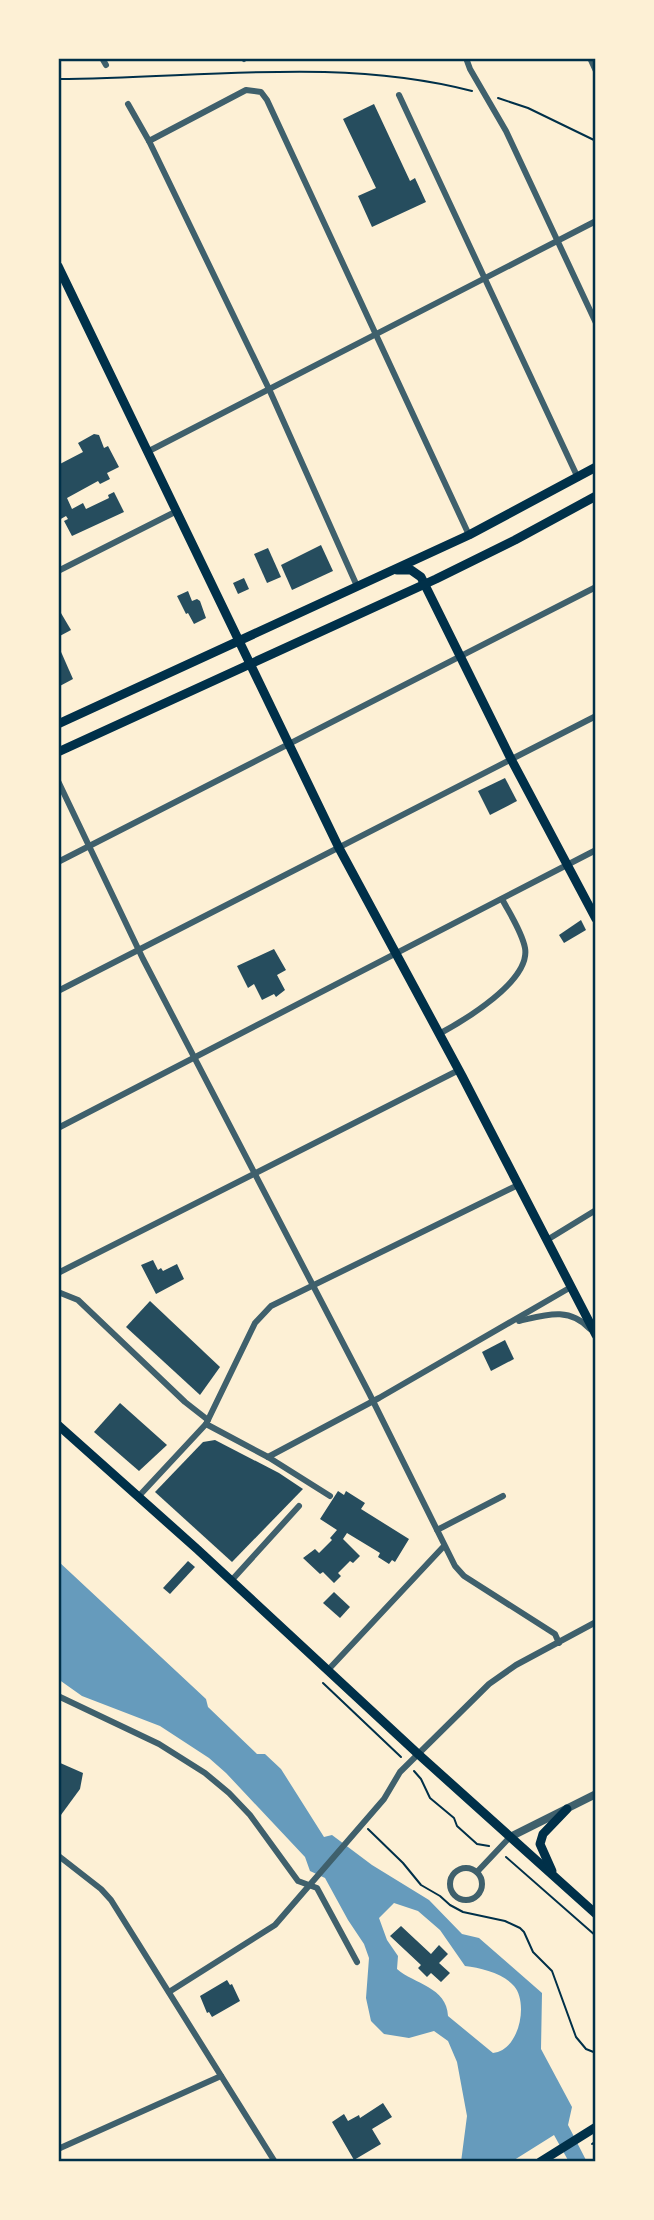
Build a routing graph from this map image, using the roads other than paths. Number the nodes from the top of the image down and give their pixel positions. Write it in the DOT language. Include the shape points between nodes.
graph roads {
  1 [pos="102,58"];
  2 [pos="466,58"];
  3 [pos="590,58"];
  4 [pos="106,65"];
  5 [pos="596,71"];
  6 [pos="399,95"];
  7 [pos="128,104"];
  8 [pos="149,141"];
  9 [pos="596,221"];
  10 [pos="556,241"];
  11 [pos="58,266"];
  12 [pos="484,277"];
  13 [pos="61,281"];
  14 [pos="596,323"];
  15 [pos="376,333"];
  16 [pos="269,389"];
  17 [pos="149,451"];
  18 [pos="596,467"];
  19 [pos="578,478"];
  20 [pos="596,496"];
  21 [pos="177,511"];
  22 [pos="469,535"];
  23 [pos="393,570"];
  24 [pos="58,571"];
  25 [pos="425,584"];
  26 [pos="357,586"];
  27 [pos="596,587"];
  28 [pos="240,640"];
  29 [pos="461,655"];
  30 [pos="251,662"];
  31 [pos="596,716"];
  32 [pos="58,724"];
  33 [pos="289,744"];
  34 [pos="58,752"];
  35 [pos="511,759"];
  36 [pos="58,781"];
  37 [pos="90,846"];
  38 [pos="339,848"];
  39 [pos="596,850"];
  40 [pos="58,862"];
  41 [pos="567,865"];
  42 [pos="502,899"];
  43 [pos="596,919"];
  44 [pos="139,951"];
  45 [pos="396,953"];
  46 [pos="58,991"];
  47 [pos="439,1034"];
  48 [pos="193,1057"];
  49 [pos="459,1070"];
  50 [pos="58,1128"];
  51 [pos="254,1174"];
  52 [pos="518,1185"];
  53 [pos="596,1210"];
  54 [pos="547,1240"];
  55 [pos="58,1273"];
  56 [pos="313,1284"];
  57 [pos="571,1287"];
  58 [pos="58,1292"];
  59 [pos="510,1323"];
  60 [pos="596,1335"];
  61 [pos="373,1401"];
  62 [pos="207,1422"];
  63 [pos="58,1425"];
  64 [pos="268,1457"];
  65 [pos="139,1496"];
  66 [pos="330,1496"];
  67 [pos="503,1496"];
  68 [pos="299,1506"];
  69 [pos="437,1530"];
  70 [pos="444,1546"];
  71 [pos="231,1581"];
  72 [pos="596,1622"];
  73 [pos="559,1643"];
  74 [pos="328,1670"];
  75 [pos="58,1696"];
  76 [pos="417,1753"];
  77 [pos="596,1794"];
  78 [pos="567,1810"];
  79 [pos="510,1837"];
  80 [pos="60,1857"];
  81 [pos="477,1872"];
  82 [pos="554,1876"];
  83 [pos="310,1886"];
  84 [pos="596,1914"];
  85 [pos="357,1962"];
  86 [pos="169,1992"];
  87 [pos="221,2076"];
  88 [pos="596,2127"];
  89 [pos="58,2150"];
  90 [pos="275,2162"];
  91 [pos="540,2162"];
  1 -- 4 [label="street"];
  2 -- 10 [label="street" via="506,131"];
  3 -- 5 [label="street"];
  6 -- 12 [label="street"];
  7 -- 8 [label="street"];
  8 -- 15 [label="street" via="246,90 261,92"];
  8 -- 16 [label="street"];
  9 -- 10 [label="street"];
  10 -- 12 [label="street"];
  10 -- 14 [label="street"];
  11 -- 13 [label="main road"];
  12 -- 15 [label="street"];
  12 -- 19 [label="street"];
  13 -- 17 [label="main road"];
  15 -- 16 [label="street"];
  15 -- 22 [label="street"];
  16 -- 17 [label="street"];
  16 -- 26 [label="street"];
  17 -- 21 [label="main road"];
  18 -- 19 [label="main road"];
  19 -- 22 [label="main road"];
  20 -- 25 [label="main road"];
  21 -- 24 [label="street"];
  21 -- 28 [label="main road"];
  22 -- 23 [label="main road"];
  23 -- 25 [label="main road" via="416,571"];
  23 -- 26 [label="main road"];
  25 -- 29 [label="main road"];
  25 -- 30 [label="main road"];
  26 -- 28 [label="main road"];
  27 -- 29 [label="street"];
  28 -- 30 [label="main road"];
  28 -- 32 [label="main road"];
  29 -- 33 [label="street"];
  29 -- 35 [label="main road"];
  30 -- 33 [label="main road"];
  30 -- 34 [label="main road"];
  31 -- 35 [label="street"];
  33 -- 37 [label="street"];
  33 -- 38 [label="main road"];
  35 -- 38 [label="street"];
  35 -- 41 [label="main road"];
  36 -- 37 [label="street"];
  37 -- 40 [label="street"];
  37 -- 44 [label="street"];
  38 -- 44 [label="street"];
  38 -- 45 [label="main road"];
  39 -- 41 [label="street"];
  41 -- 42 [label="street"];
  41 -- 43 [label="main road"];
  42 -- 45 [label="street"];
  42 -- 47 [label="street" via="525,946 522,965 484,1006"];
  44 -- 46 [label="street"];
  44 -- 48 [label="street"];
  45 -- 47 [label="main road"];
  45 -- 48 [label="street"];
  47 -- 49 [label="main road"];
  48 -- 50 [label="street"];
  48 -- 51 [label="street"];
  49 -- 51 [label="street"];
  49 -- 52 [label="main road"];
  51 -- 55 [label="street"];
  51 -- 56 [label="street"];
  52 -- 54 [label="main road"];
  52 -- 56 [label="street"];
  53 -- 54 [label="street"];
  54 -- 57 [label="main road"];
  56 -- 61 [label="street"];
  56 -- 62 [label="street" via="271,1306 255,1323"];
  57 -- 59 [label="street"];
  57 -- 60 [label="main road"];
  58 -- 62 [label="street" via="78,1300"];
  59 -- 60 [label="street" via="570,1314"];
  59 -- 61 [label="street"];
  61 -- 64 [label="street"];
  61 -- 69 [label="street"];
  62 -- 64 [label="street"];
  62 -- 65 [label="street"];
  63 -- 65 [label="main road"];
  64 -- 66 [label="street"];
  65 -- 71 [label="main road"];
  67 -- 69 [label="street"];
  68 -- 71 [label="street"];
  69 -- 70 [label="street"];
  70 -- 73 [label="street" via="458,1571 555,1634"];
  70 -- 74 [label="street"];
  71 -- 74 [label="main road"];
  72 -- 73 [label="street"];
  73 -- 76 [label="street" via="497,1678"];
  74 -- 76 [label="main road"];
  75 -- 83 [label="street" via="159,1744 205,1773 250,1815 298,1881"];
  76 -- 79 [label="main road"];
  76 -- 83 [label="street"];
  77 -- 78 [label="street"];
  78 -- 79 [label="street"];
  78 -- 82 [label="main road" via="540,1844"];
  79 -- 81 [label="street"];
  79 -- 82 [label="main road"];
  80 -- 86 [label="street" via="106,1894"];
  81 -- 81 [label="street" via="463,1868 454,1874 451,1888 456,1896 466,1900 477,1896 482,1881"];
  82 -- 84 [label="main road"];
  83 -- 85 [label="street" via="317,1888"];
  83 -- 86 [label="street" via="275,1925"];
  86 -- 87 [label="street"];
  87 -- 89 [label="street"];
  87 -- 90 [label="street"];
  88 -- 91 [label="main road"];
}
